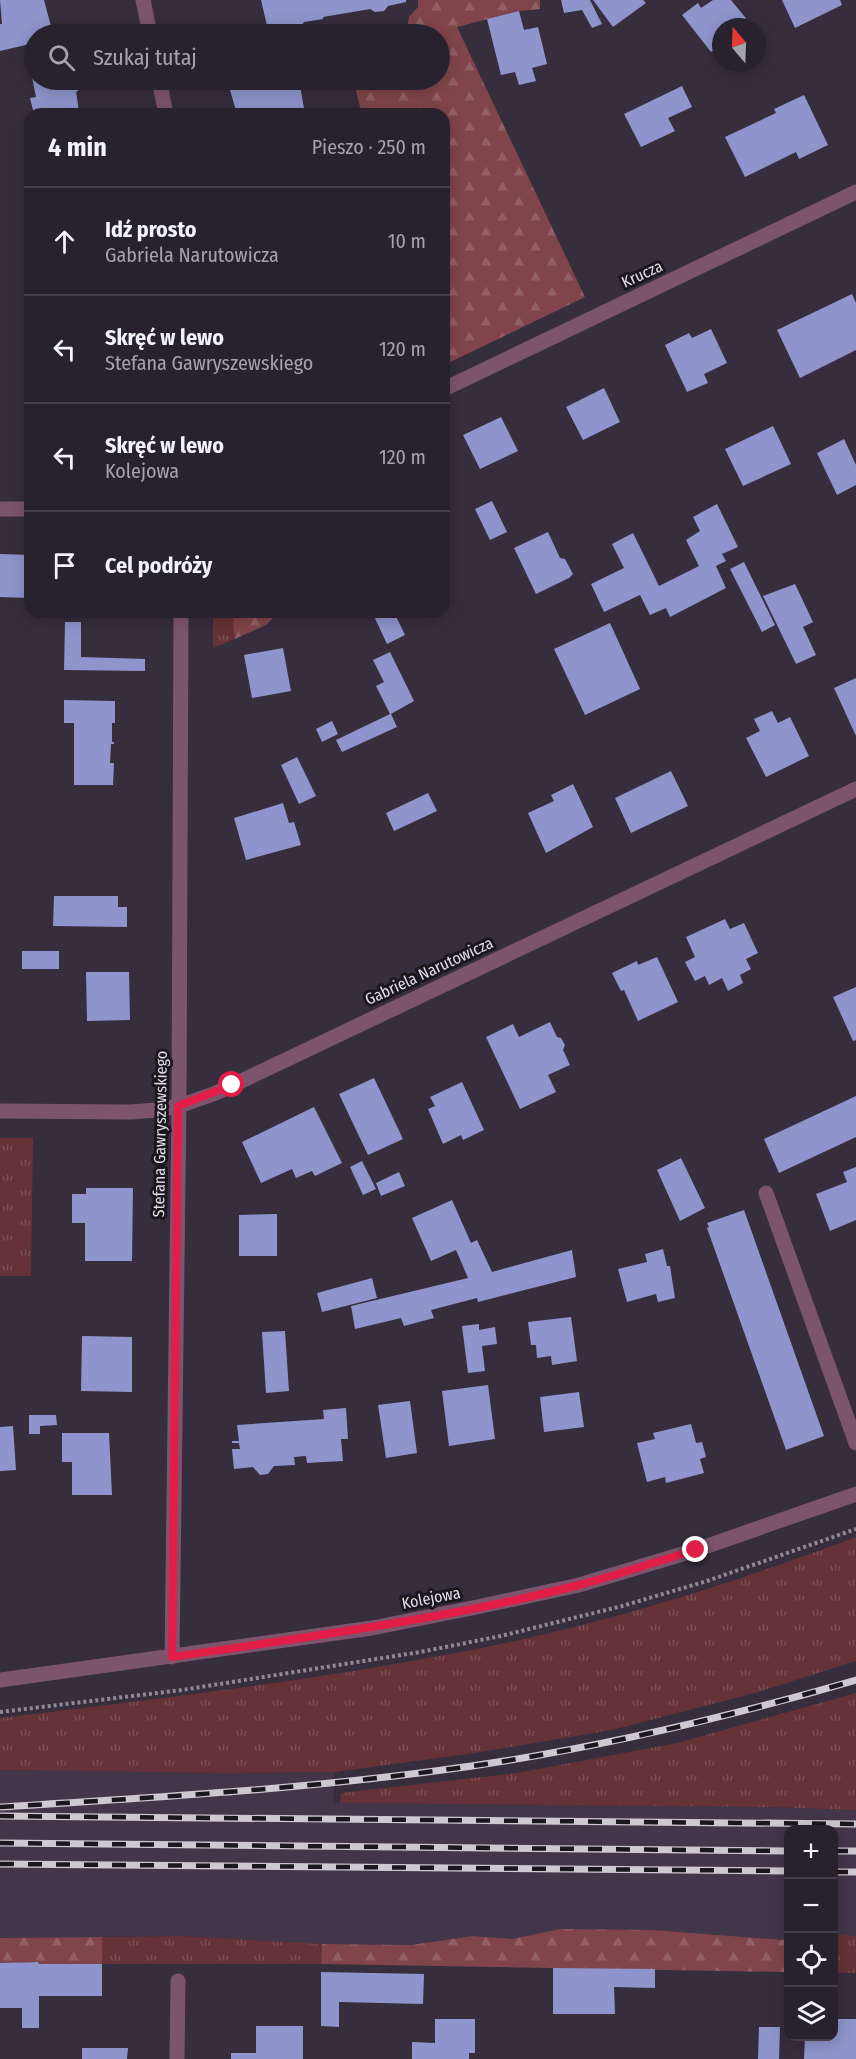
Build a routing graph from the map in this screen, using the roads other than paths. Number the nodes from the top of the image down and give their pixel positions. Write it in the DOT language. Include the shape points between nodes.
graph roads {
  1 [pos="143,0"];
  2 [pos="148,24"];
  3 [pos="161,90"];
  4 [pos="165,108"];
  5 [pos="856,192"];
  6 [pos="450,386"];
  7 [pos="0,508"];
  8 [pos="24,509"];
  9 [pos="181,618"];
  10 [pos="856,789"];
  11 [pos="178,1106"];
  12 [pos="0,1111"];
  13 [pos="766,1193"];
  14 [pos="856,1443"];
  15 [pos="856,1494"];
  16 [pos="172,1657"];
  17 [pos="0,1680"];
  18 [pos="178,1981"];
  19 [pos="177,2059"];
  1 -- 2 [label="street"];
  3 -- 4 [label="street"];
  5 -- 6 [label="street, Krucza"];
  7 -- 8 [label="street"];
  9 -- 11 [label="street, Stefana Gawryszewskiego"];
  10 -- 11 [label="street, Gabriela Narutowicza" via="216,1093"];
  11 -- 12 [label="street, Gabriela Narutowicza" via="131,1112"];
  11 -- 16 [label="street, Stefana Gawryszewskiego"];
  13 -- 14 [label="street"];
  15 -- 16 [label="street, Kolejowa" via="696,1550 579,1585 372,1628"];
  16 -- 17 [label="street, Kolejowa"];
  18 -- 19 [label="street"];
}
